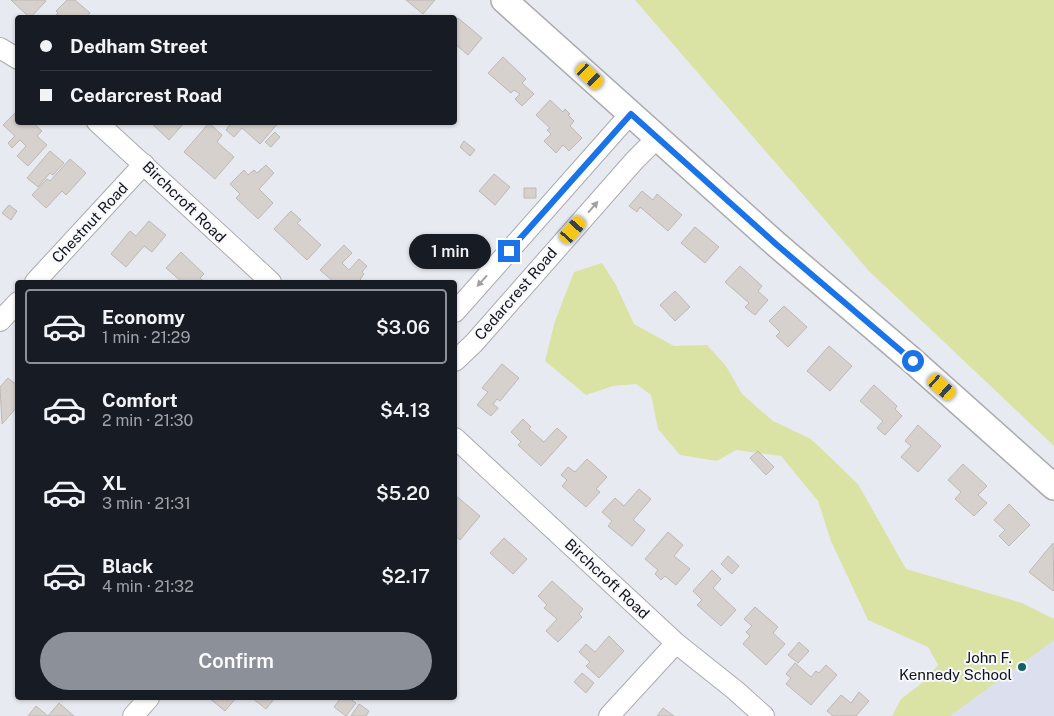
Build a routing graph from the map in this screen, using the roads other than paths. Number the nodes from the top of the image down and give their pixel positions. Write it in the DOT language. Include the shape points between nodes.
graph roads {
  1 [pos="504,0"];
  2 [pos="0,48"];
  3 [pos="15,57"];
  4 [pos="631,114"];
  5 [pos="100,125"];
  6 [pos="658,138"];
  7 [pos="144,164"];
  8 [pos="37,280"];
  9 [pos="269,280"];
  10 [pos="15,305"];
  11 [pos="457,310"];
  12 [pos="0,321"];
  13 [pos="457,359"];
  14 [pos="457,440"];
  15 [pos="1054,487"];
  16 [pos="676,643"];
  17 [pos="147,700"];
  18 [pos="133,716"];
  19 [pos="609,716"];
  20 [pos="764,716"];
  1 -- 4 [label="main road"];
  2 -- 3 [label="street"];
  4 -- 6 [label="main road"];
  4 -- 11 [label="street, one-way"];
  5 -- 7 [label="street, Birchcroft Road"];
  13 -- 6 [label="street, Cedarcrest Road, one-way"];
  6 -- 15 [label="main road"];
  7 -- 8 [label="street, Chestnut Road"];
  7 -- 9 [label="street, Birchcroft Road"];
  10 -- 12 [label="street"];
  14 -- 16 [label="street, Birchcroft Road"];
  16 -- 19 [label="street"];
  16 -- 20 [label="street, Birchcroft Road"];
  17 -- 18 [label="street"];
}
